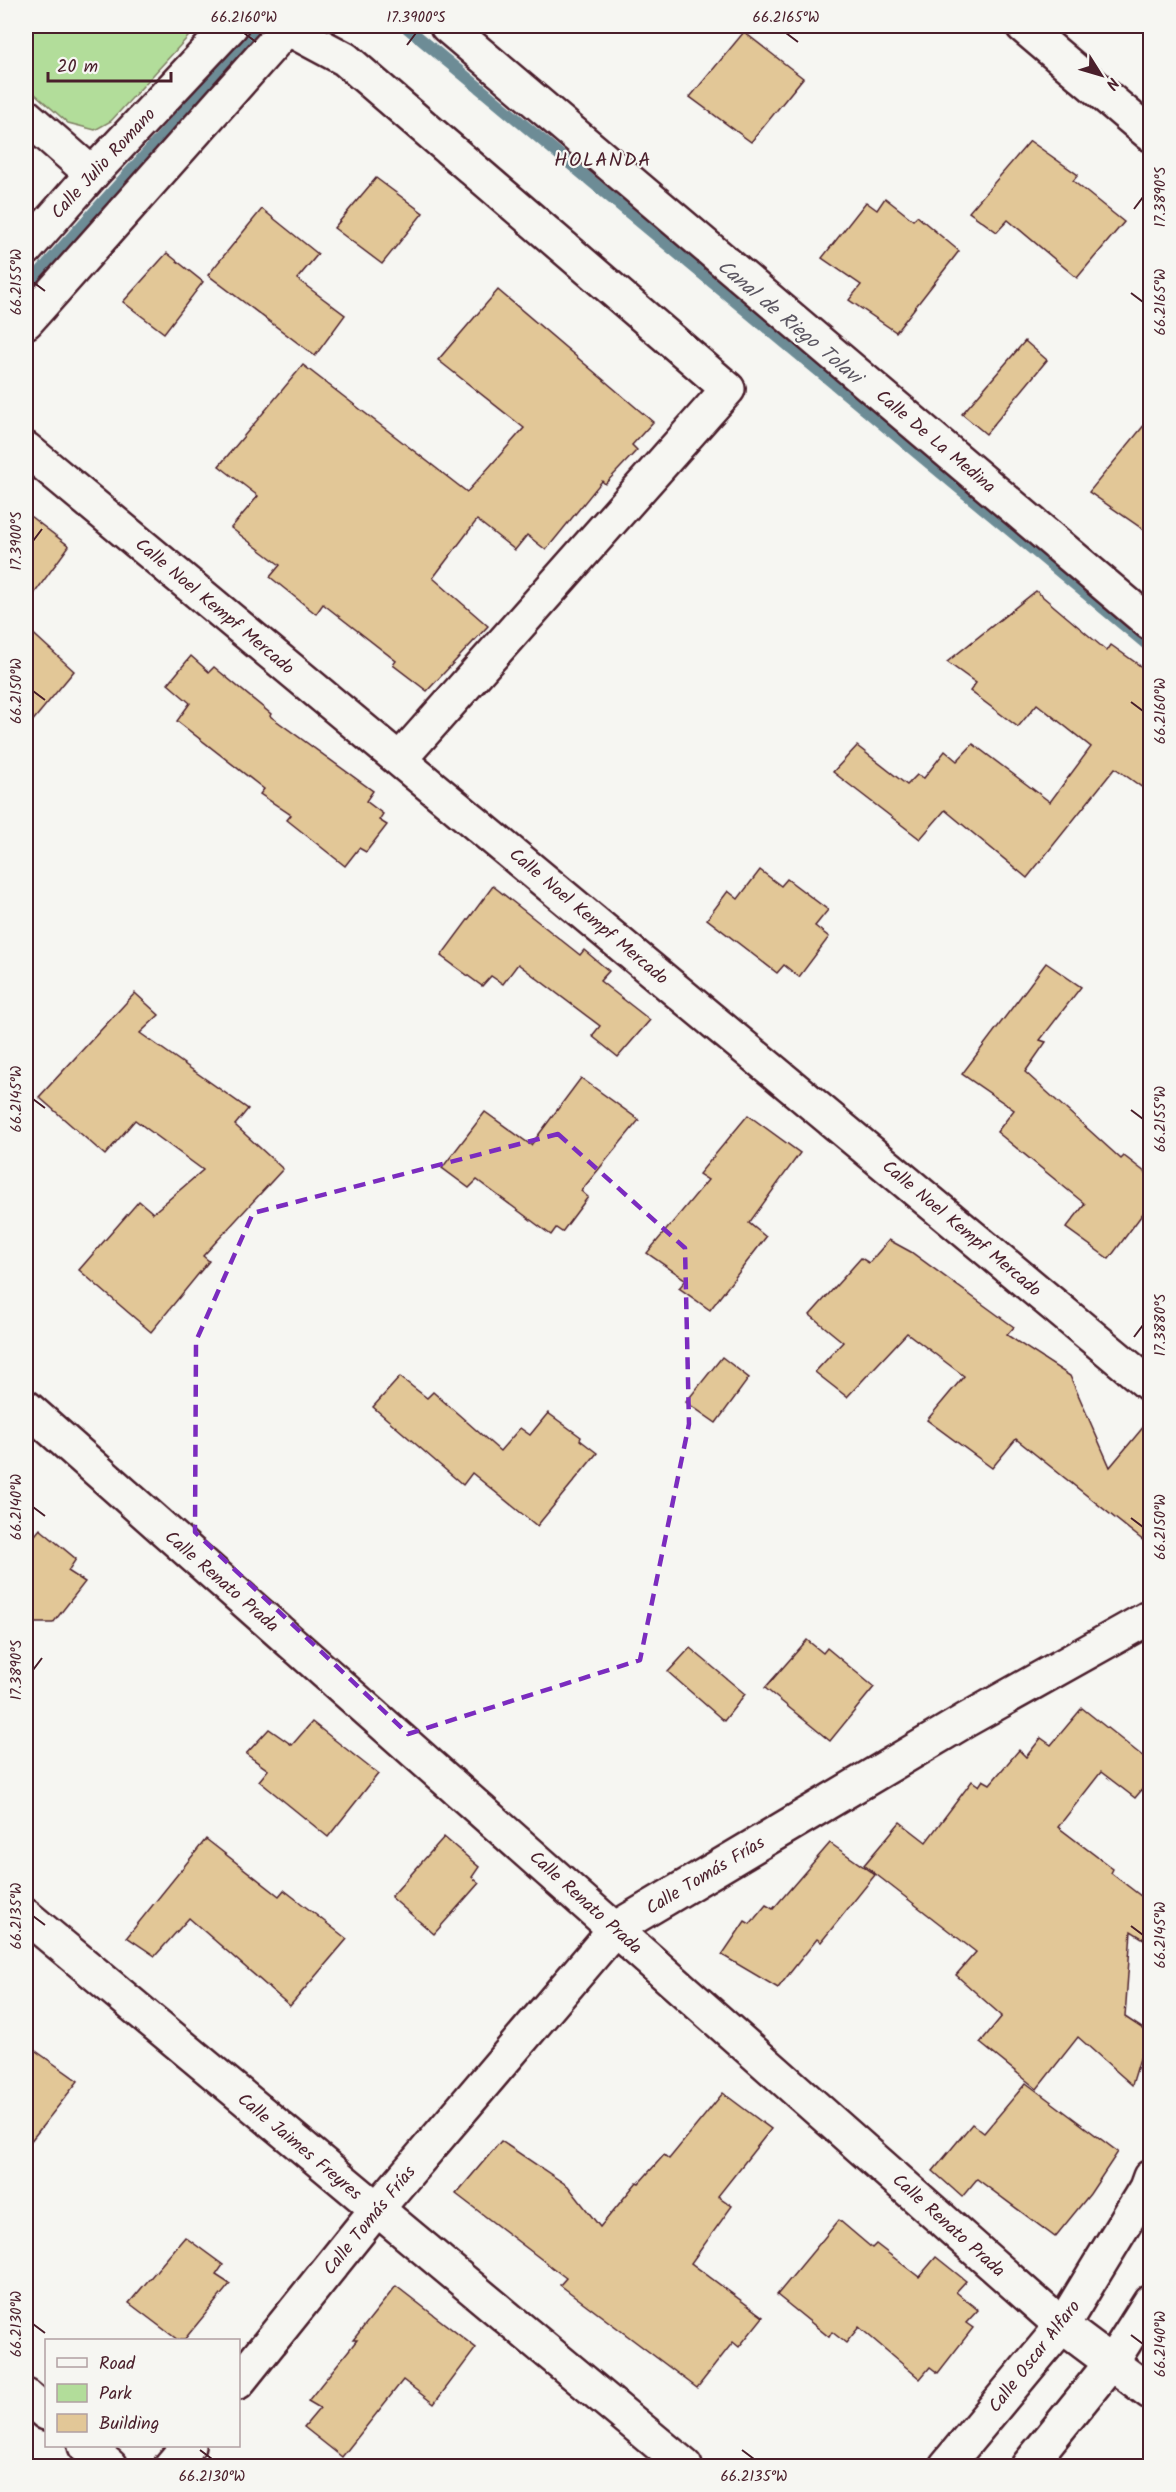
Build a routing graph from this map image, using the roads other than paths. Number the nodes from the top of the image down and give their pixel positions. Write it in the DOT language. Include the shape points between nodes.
graph roads {
  1 [pos="231,26"];
  2 [pos="447,26"];
  3 [pos="1023,26"];
  4 [pos="26,117"];
  5 [pos="1150,134"];
  6 [pos="92,174"];
  7 [pos="26,249"];
  8 [pos="26,322"];
  9 [pos="26,449"];
  10 [pos="1150,623"];
  11 [pos="400,759"];
  12 [pos="1150,1385"];
  13 [pos="26,1407"];
  14 [pos="1150,1617"];
  15 [pos="26,1916"];
  16 [pos="616,1928"];
  17 [pos="1150,2177"];
  18 [pos="376,2210"];
  19 [pos="1150,2302"];
  20 [pos="1062,2326"];
  21 [pos="1112,2362"];
  22 [pos="240,2380"];
  23 [pos="1150,2392"];
  24 [pos="26,2396"];
  25 [pos="45,2413"];
  26 [pos="87,2447"];
  27 [pos="186,2447"];
  28 [pos="110,2466"];
  29 [pos="171,2466"];
  30 [pos="685,2466"];
  31 [pos="946,2466"];
  32 [pos="1029,2466"];
  1 -- 6 [label="street, Calle Julio Romano"];
  2 -- 10 [label="street, Calle De La Medina"];
  3 -- 5 [label="street"];
  4 -- 6 [label="street"];
  6 -- 7 [label="street, Calle Julio Romano"];
  8 -- 11 [label="street" via="287,28 345,59 728,389"];
  9 -- 11 [label="street, Calle Noel Kempf Mercado"];
  11 -- 12 [label="street, Calle Noel Kempf Mercado"];
  13 -- 16 [label="street, Calle Renato Prada"];
  14 -- 16 [label="street, Calle Tomás Frías" via="966,1720"];
  15 -- 18 [label="street, Calle Jaimes Freyres"];
  16 -- 18 [label="street, Calle Tomás Frías"];
  16 -- 20 [label="street, Calle Renato Prada"];
  17 -- 20 [label="street, Calle Oscar Alfaro"];
  18 -- 22 [label="street, Calle Tomás Frías"];
  18 -- 30 [label="street, Calle Jaimes Freyres"];
  19 -- 21 [label="street"];
  20 -- 21 [label="street, Calle Renato Prada"];
  20 -- 31 [label="street, Calle Oscar Alfaro"];
  21 -- 23 [label="street, Calle Renato Prada"];
  21 -- 32 [label="street"];
  24 -- 25 [label="street"];
  26 -- 28 [label="street"];
  27 -- 29 [label="street"];
}
